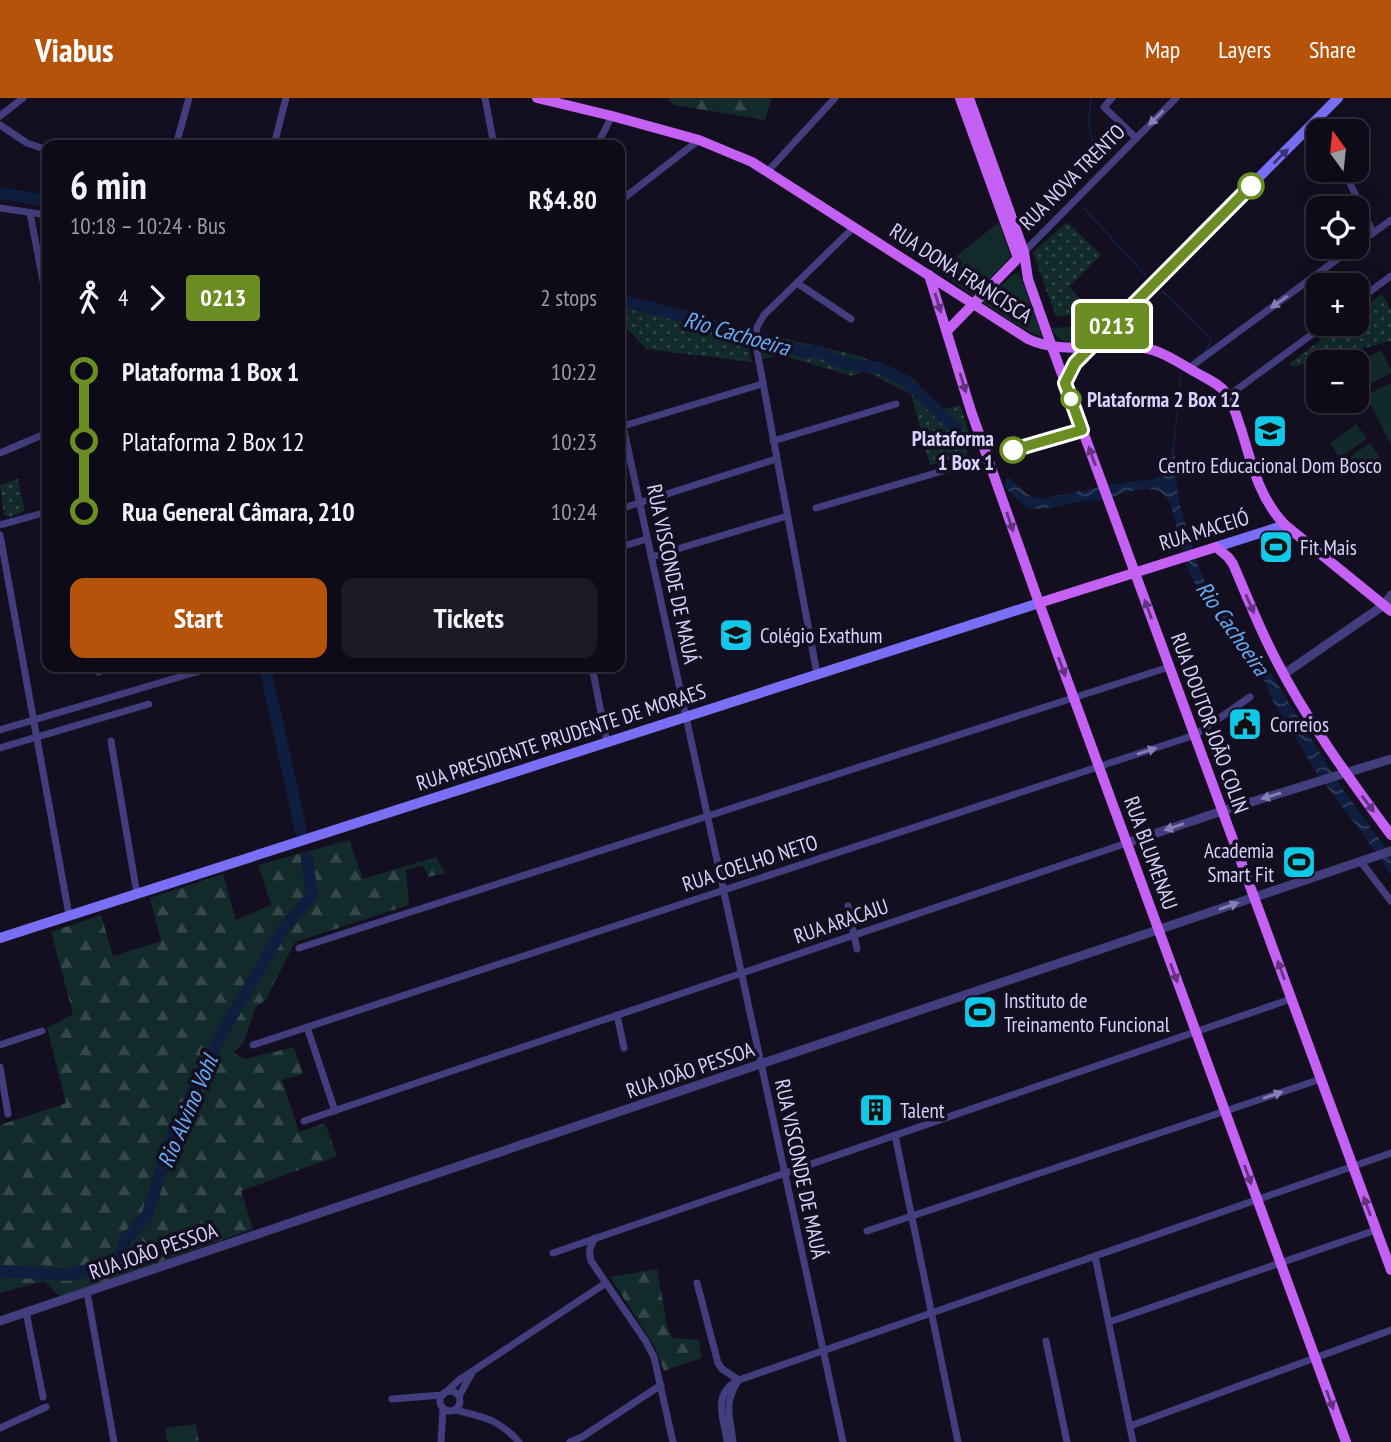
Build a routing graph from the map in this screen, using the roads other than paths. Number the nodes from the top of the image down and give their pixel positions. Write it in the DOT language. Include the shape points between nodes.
graph roads {
  1 [pos="23,98"];
  2 [pos="188,98"];
  3 [pos="286,98"];
  4 [pos="485,98"];
  5 [pos="537,98"];
  6 [pos="835,98"];
  7 [pos="960,98"];
  8 [pos="969,98"];
  9 [pos="1112,98"];
  10 [pos="1176,98"];
  11 [pos="1338,98"];
  12 [pos="0,116"];
  13 [pos="612,116"];
  14 [pos="1317,119"];
  15 [pos="0,125"];
  16 [pos="1306,130"];
  17 [pos="1136,138"];
  18 [pos="177,140"];
  19 [pos="275,140"];
  20 [pos="492,140"];
  21 [pos="600,140"];
  22 [pos="699,141"];
  23 [pos="42,148"];
  24 [pos="768,171"];
  25 [pos="1350,182"];
  26 [pos="625,197"];
  27 [pos="0,208"];
  28 [pos="30,213"];
  29 [pos="42,214"];
  30 [pos="1391,220"];
  31 [pos="854,227"];
  32 [pos="1373,233"];
  33 [pos="1369,236"];
  34 [pos="1018,258"];
  35 [pos="1337,259"];
  36 [pos="929,275"];
  37 [pos="42,276"];
  38 [pos="1391,276"];
  39 [pos="797,283"];
  40 [pos="1369,292"];
  41 [pos="974,304"];
  42 [pos="850,319"];
  43 [pos="1115,322"];
  44 [pos="947,331"];
  45 [pos="1310,336"];
  46 [pos="1118,346"];
  47 [pos="1052,347"];
  48 [pos="1091,347"];
  49 [pos="1189,368"];
  50 [pos="1065,383"];
  51 [pos="762,384"];
  52 [pos="1228,396"];
  53 [pos="896,404"];
  54 [pos="625,425"];
  55 [pos="42,435"];
  56 [pos="625,436"];
  57 [pos="773,441"];
  58 [pos="0,453"];
  59 [pos="987,458"];
  60 [pos="776,459"];
  61 [pos="639,502"];
  62 [pos="625,507"];
  63 [pos="816,508"];
  64 [pos="42,513"];
  65 [pos="787,516"];
  66 [pos="0,524"];
  67 [pos="1285,525"];
  68 [pos="0,535"];
  69 [pos="647,539"];
  70 [pos="625,546"];
  71 [pos="1216,547"];
  72 [pos="651,556"];
  73 [pos="1135,572"];
  74 [pos="1391,595"];
  75 [pos="1039,603"];
  76 [pos="1387,608"];
  77 [pos="1169,667"];
  78 [pos="197,672"];
  79 [pos="593,672"];
  80 [pos="817,674"];
  81 [pos="1284,674"];
  82 [pos="1250,697"];
  83 [pos="1074,698"];
  84 [pos="149,704"];
  85 [pos="686,717"];
  86 [pos="34,720"];
  87 [pos="0,730"];
  88 [pos="1195,736"];
  89 [pos="37,737"];
  90 [pos="111,741"];
  91 [pos="607,742"];
  92 [pos="0,748"];
  93 [pos="1391,759"];
  94 [pos="1099,767"];
  95 [pos="1340,775"];
  96 [pos="1222,811"];
  97 [pos="707,817"];
  98 [pos="1391,835"];
  99 [pos="1127,843"];
  100 [pos="1391,851"];
  101 [pos="1361,862"];
  102 [pos="723,890"];
  103 [pos="137,894"];
  104 [pos="1254,898"];
  105 [pos="1391,901"];
  106 [pos="848,906"];
  107 [pos="69,915"];
  108 [pos="1158,930"];
  109 [pos="854,935"];
  110 [pos="0,938"];
  111 [pos="299,948"];
  112 [pos="857,949"];
  113 [pos="741,974"];
  114 [pos="1291,999"];
  115 [pos="617,1015"];
  116 [pos="307,1027"];
  117 [pos="43,1031"];
  118 [pos="1196,1031"];
  119 [pos="0,1045"];
  120 [pos="253,1045"];
  121 [pos="624,1048"];
  122 [pos="761,1064"];
  123 [pos="0,1067"];
  124 [pos="1321,1079"];
  125 [pos="335,1111"];
  126 [pos="1225,1111"];
  127 [pos="8,1114"];
  128 [pos="303,1121"];
  129 [pos="895,1135"];
  130 [pos="1391,1153"];
  131 [pos="1353,1166"];
  132 [pos="784,1173"];
  133 [pos="1257,1199"];
  134 [pos="912,1216"];
  135 [pos="1376,1230"];
  136 [pos="867,1231"];
  137 [pos="595,1238"];
  138 [pos="553,1252"];
  139 [pos="1095,1256"];
  140 [pos="1280,1263"];
  141 [pos="1391,1270"];
  142 [pos="606,1283"];
  143 [pos="697,1283"];
  144 [pos="87,1292"];
  145 [pos="26,1312"];
  146 [pos="931,1313"];
  147 [pos="0,1321"];
  148 [pos="1108,1322"];
  149 [pos="1391,1329"];
  150 [pos="1046,1340"];
  151 [pos="823,1351"];
  152 [pos="1315,1358"];
  153 [pos="472,1372"];
  154 [pos="738,1380"];
  155 [pos="661,1385"];
  156 [pos="444,1394"];
  157 [pos="417,1396"];
  158 [pos="43,1397"];
  159 [pos="392,1399"];
  160 [pos="459,1399"];
  161 [pos="46,1407"];
  162 [pos="448,1409"];
  163 [pos="477,1415"];
  164 [pos="1130,1426"];
  165 [pos="0,1428"];
  166 [pos="442,1438"];
  167 [pos="582,1439"];
  168 [pos="114,1442"];
  169 [pos="519,1442"];
  170 [pos="570,1442"];
  171 [pos="673,1442"];
  172 [pos="727,1442"];
  173 [pos="733,1442"];
  174 [pos="842,1442"];
  175 [pos="958,1442"];
  176 [pos="1066,1442"];
  177 [pos="1133,1442"];
  178 [pos="1346,1442"];
  1 -- 12 [label="street"];
  2 -- 18 [label="street"];
  3 -- 19 [label="street"];
  4 -- 20 [label="street"];
  5 -- 13 [label="main road, RUA DONA FRANCISCA"];
  6 -- 24 [label="street"];
  7 -- 34 [label="main road"];
  8 -- 34 [label="main road"];
  9 -- 17 [label="street" via="1104,107"];
  10 -- 17 [label="street, RUA NOVA TRENTO, one-way"];
  11 -- 14 [label="main road"];
  13 -- 21 [label="street"];
  13 -- 22 [label="main road, RUA DONA FRANCISCA"];
  15 -- 23 [label="street"];
  43 -- 16 [label="main road, one-way"];
  17 -- 34 [label="street, RUA NOVA TRENTO"];
  22 -- 24 [label="main road, RUA DONA FRANCISCA"];
  22 -- 26 [label="street"];
  24 -- 31 [label="main road, RUA DONA FRANCISCA"];
  25 -- 32 [label="street"];
  27 -- 28 [label="street"];
  28 -- 29 [label="street"];
  28 -- 37 [label="street"];
  30 -- 32 [label="street"];
  31 -- 36 [label="main road, RUA DONA FRANCISCA"];
  31 -- 39 [label="street"];
  32 -- 33 [label="street"];
  34 -- 41 [label="main road, RUA NOVA TRENTO"];
  34 -- 47 [label="main road, RUA DOUTOR JOÃO COLIN"];
  35 -- 49 [label="street, one-way"];
  36 -- 41 [label="main road, RUA DONA FRANCISCA"];
  36 -- 44 [label="main road, RUA BLUMENAU, one-way"];
  38 -- 40 [label="street"];
  39 -- 42 [label="street"];
  39 -- 51 [label="street" via="764,315 755,338"];
  41 -- 44 [label="main road, RUA NOVA TRENTO"];
  41 -- 47 [label="main road, RUA DONA FRANCISCA" via="1028,339"];
  43 -- 46 [label="main road" via="1112,336"];
  43 -- 48 [label="main road"];
  44 -- 59 [label="main road, RUA BLUMENAU, one-way"];
  45 -- 52 [label="street"];
  46 -- 48 [label="main road, RUA DONA FRANCISCA"];
  46 -- 49 [label="main road, RUA DONA FRANCISCA" via="1151,350"];
  47 -- 48 [label="main road, RUA DONA FRANCISCA"];
  47 -- 50 [label="main road, RUA DOUTOR JOÃO COLIN"];
  48 -- 50 [label="main road" via="1075,363"];
  49 -- 52 [label="main road, RUA DONA FRANCISCA"];
  73 -- 50 [label="main road, RUA DOUTOR JOÃO COLIN, one-way"];
  51 -- 54 [label="street"];
  51 -- 57 [label="street"];
  52 -- 67 [label="main road" via="1260,488"];
  53 -- 57 [label="street"];
  55 -- 58 [label="street"];
  56 -- 61 [label="street, RUA VISCONDE DE MAUÁ"];
  57 -- 60 [label="street"];
  59 -- 63 [label="street"];
  59 -- 75 [label="main road, RUA BLUMENAU, one-way"];
  60 -- 61 [label="street"];
  60 -- 65 [label="street"];
  61 -- 62 [label="street"];
  61 -- 69 [label="street, RUA VISCONDE DE MAUÁ"];
  64 -- 66 [label="street"];
  65 -- 72 [label="street"];
  65 -- 80 [label="street"];
  67 -- 71 [label="main road, RUA MACEIÓ"];
  67 -- 76 [label="main road"];
  68 -- 86 [label="street"];
  69 -- 70 [label="street"];
  69 -- 72 [label="street, RUA VISCONDE DE MAUÁ"];
  71 -- 73 [label="main road, RUA MACEIÓ"];
  71 -- 81 [label="main road, one-way" via="1233,564"];
  72 -- 85 [label="street, RUA VISCONDE DE MAUÁ"];
  73 -- 75 [label="main road, RUA PRESIDENTE PRUDENTE DE MORAES"];
  77 -- 73 [label="main road, RUA DOUTOR JOÃO COLIN, one-way"];
  74 -- 76 [label="street"];
  75 -- 80 [label="main road, RUA PRESIDENTE PRUDENTE DE MORAES"];
  75 -- 83 [label="main road, RUA BLUMENAU, one-way"];
  76 -- 81 [label="street"];
  77 -- 83 [label="street"];
  77 -- 88 [label="main road, RUA DOUTOR JOÃO COLIN"];
  78 -- 86 [label="street"];
  79 -- 91 [label="street"];
  80 -- 85 [label="main road, RUA PRESIDENTE PRUDENTE DE MORAES"];
  81 -- 95 [label="main road"];
  82 -- 88 [label="street, RUA COELHO NETO"];
  83 -- 94 [label="main road, RUA BLUMENAU"];
  83 -- 97 [label="street"];
  84 -- 89 [label="street"];
  85 -- 91 [label="main road, RUA PRESIDENTE PRUDENTE DE MORAES"];
  85 -- 97 [label="street, RUA VISCONDE DE MAUÁ"];
  86 -- 87 [label="street"];
  86 -- 89 [label="street"];
  94 -- 88 [label="street, RUA COELHO NETO, one-way"];
  88 -- 96 [label="main road, RUA DOUTOR JOÃO COLIN"];
  89 -- 92 [label="street"];
  89 -- 107 [label="street"];
  90 -- 103 [label="street"];
  91 -- 103 [label="main road, RUA PRESIDENTE PRUDENTE DE MORAES"];
  93 -- 95 [label="street, RUA ARACAJU"];
  94 -- 99 [label="main road, RUA BLUMENAU"];
  94 -- 102 [label="street, RUA COELHO NETO"];
  95 -- 96 [label="street, RUA ARACAJU, one-way"];
  95 -- 98 [label="main road, one-way"];
  96 -- 99 [label="street, RUA ARACAJU, one-way"];
  96 -- 104 [label="main road, RUA DOUTOR JOÃO COLIN"];
  97 -- 102 [label="street, RUA VISCONDE DE MAUÁ"];
  97 -- 111 [label="street"];
  99 -- 108 [label="main road, RUA BLUMENAU"];
  99 -- 109 [label="street, RUA ARACAJU"];
  100 -- 101 [label="street, RUA JOÃO PESSOA"];
  101 -- 104 [label="street, RUA JOÃO PESSOA"];
  101 -- 105 [label="street"];
  102 -- 113 [label="street, RUA VISCONDE DE MAUÁ"];
  102 -- 116 [label="street, RUA COELHO NETO"];
  103 -- 107 [label="main road, RUA PRESIDENTE PRUDENTE DE MORAES"];
  108 -- 104 [label="street, RUA JOÃO PESSOA, one-way"];
  114 -- 104 [label="main road, RUA DOUTOR JOÃO COLIN, one-way"];
  106 -- 109 [label="street"];
  107 -- 110 [label="main road, RUA PRESIDENTE PRUDENTE DE MORAES"];
  108 -- 118 [label="main road, RUA BLUMENAU, one-way"];
  108 -- 122 [label="street, RUA JOÃO PESSOA"];
  109 -- 112 [label="street"];
  109 -- 113 [label="street, RUA ARACAJU"];
  113 -- 115 [label="street, RUA ARACAJU"];
  113 -- 122 [label="street, RUA VISCONDE DE MAUÁ"];
  114 -- 118 [label="street"];
  114 -- 124 [label="main road, RUA DOUTOR JOÃO COLIN"];
  115 -- 121 [label="street"];
  115 -- 125 [label="street, RUA ARACAJU"];
  116 -- 120 [label="street, RUA COELHO NETO"];
  116 -- 125 [label="street"];
  117 -- 119 [label="street"];
  118 -- 126 [label="main road, RUA BLUMENAU"];
  118 -- 129 [label="street"];
  122 -- 132 [label="street, RUA VISCONDE DE MAUÁ"];
  122 -- 144 [label="street, RUA JOÃO PESSOA"];
  123 -- 127 [label="street"];
  126 -- 124 [label="street, one-way"];
  124 -- 131 [label="main road, RUA DOUTOR JOÃO COLIN"];
  125 -- 128 [label="street, RUA ARACAJU"];
  126 -- 133 [label="main road, RUA BLUMENAU, one-way"];
  126 -- 134 [label="street"];
  129 -- 132 [label="street"];
  129 -- 134 [label="street"];
  130 -- 131 [label="street"];
  131 -- 133 [label="street"];
  135 -- 131 [label="main road, RUA DOUTOR JOÃO COLIN, one-way"];
  132 -- 137 [label="street"];
  132 -- 151 [label="street, RUA VISCONDE DE MAUÁ"];
  133 -- 139 [label="street"];
  133 -- 140 [label="main road, RUA BLUMENAU"];
  134 -- 136 [label="street"];
  134 -- 146 [label="street"];
  135 -- 140 [label="street"];
  135 -- 141 [label="main road, RUA DOUTOR JOÃO COLIN"];
  137 -- 138 [label="street"];
  137 -- 142 [label="street" via="589,1254"];
  139 -- 146 [label="street"];
  139 -- 148 [label="street"];
  140 -- 148 [label="street"];
  140 -- 152 [label="main road, RUA BLUMENAU"];
  142 -- 153 [label="street"];
  142 -- 155 [label="street" via="650,1349"];
  143 -- 154 [label="street" via="718,1363"];
  144 -- 145 [label="street, RUA JOÃO PESSOA"];
  144 -- 168 [label="street"];
  145 -- 147 [label="street, RUA JOÃO PESSOA"];
  145 -- 158 [label="street"];
  146 -- 151 [label="street"];
  146 -- 175 [label="street"];
  148 -- 164 [label="street"];
  149 -- 152 [label="street"];
  150 -- 176 [label="street"];
  151 -- 154 [label="street"];
  151 -- 174 [label="street, RUA VISCONDE DE MAUÁ"];
  152 -- 164 [label="street"];
  152 -- 178 [label="main road, RUA BLUMENAU, one-way"];
  153 -- 156 [label="street"];
  153 -- 160 [label="street"];
  154 -- 172 [label="street" via="725,1390 721,1404"];
  154 -- 173 [label="street" via="728,1404"];
  155 -- 167 [label="street"];
  155 -- 171 [label="street"];
  156 -- 157 [label="street"];
  156 -- 160 [label="street" via="454,1392"];
  156 -- 162 [label="street" via="440,1401"];
  157 -- 159 [label="street"];
  157 -- 162 [label="street"];
  160 -- 162 [label="street"];
  160 -- 163 [label="street"];
  161 -- 165 [label="street"];
  162 -- 163 [label="street"];
  162 -- 166 [label="street"];
  163 -- 169 [label="street" via="497,1422"];
  164 -- 177 [label="street"];
  167 -- 170 [label="street"];
}
